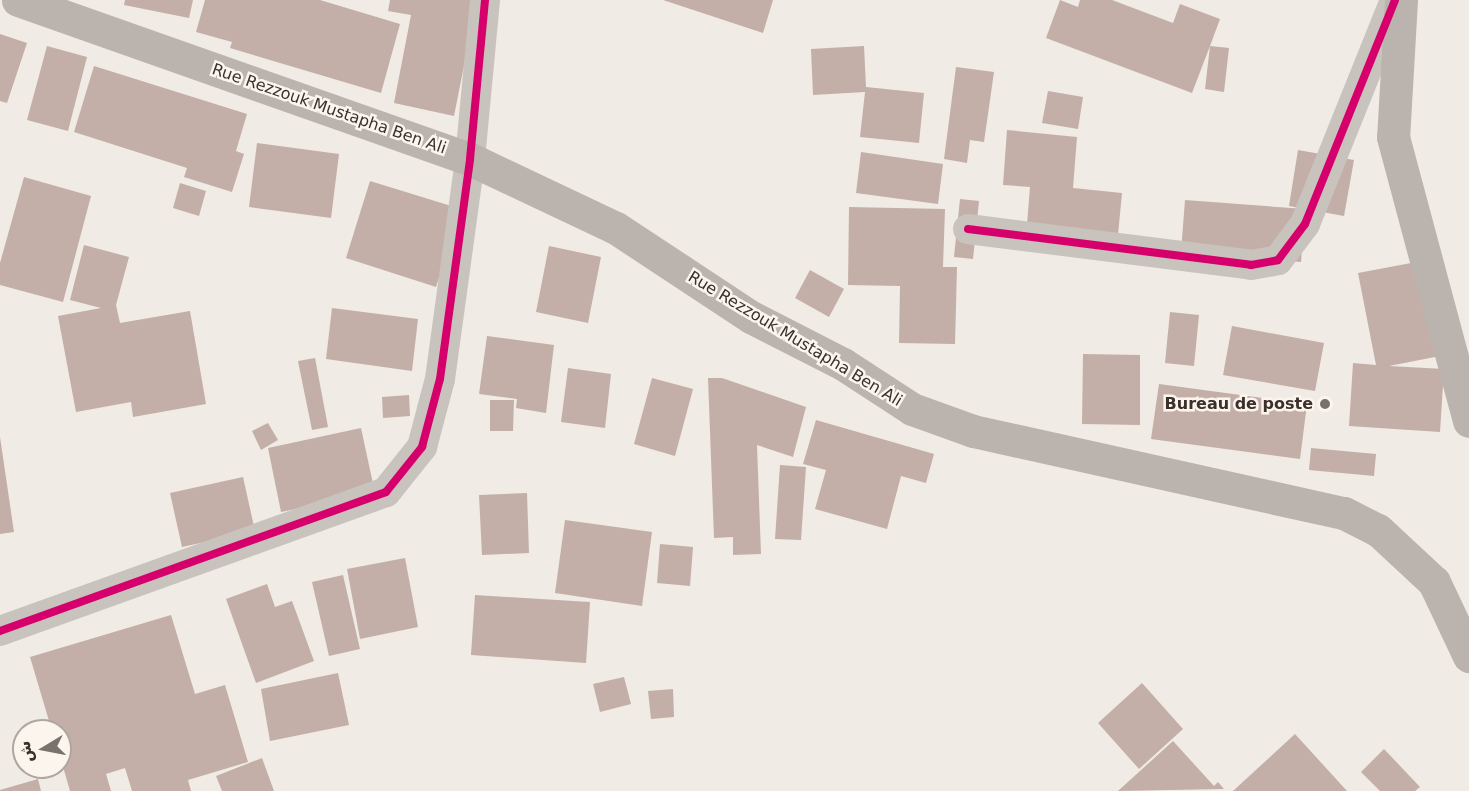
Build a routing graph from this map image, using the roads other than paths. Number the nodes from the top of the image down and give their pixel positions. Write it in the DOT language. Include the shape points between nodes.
graph roads {
  1 [pos="18,0"];
  2 [pos="484,0"];
  3 [pos="1395,0"];
  4 [pos="1401,0"];
  5 [pos="470,159"];
  6 [pos="968,229"];
  7 [pos="1469,421"];
  8 [pos="0,631"];
  9 [pos="1469,656"];
  1 -- 5 [label="main road, Rue Rezzouk Mustapha Ben Ali"];
  2 -- 5 [label="street"];
  3 -- 6 [label="street" via="1305,224 1278,260 1251,265"];
  4 -- 7 [label="main road" via="1393,137"];
  5 -- 8 [label="street" via="440,379 423,447 386,492"];
  5 -- 9 [label="main road, Rue Rezzouk Mustapha Ben Ali" via="616,228 751,317 843,364 912,409 973,431 1307,502 1378,530 1434,582"];
}
